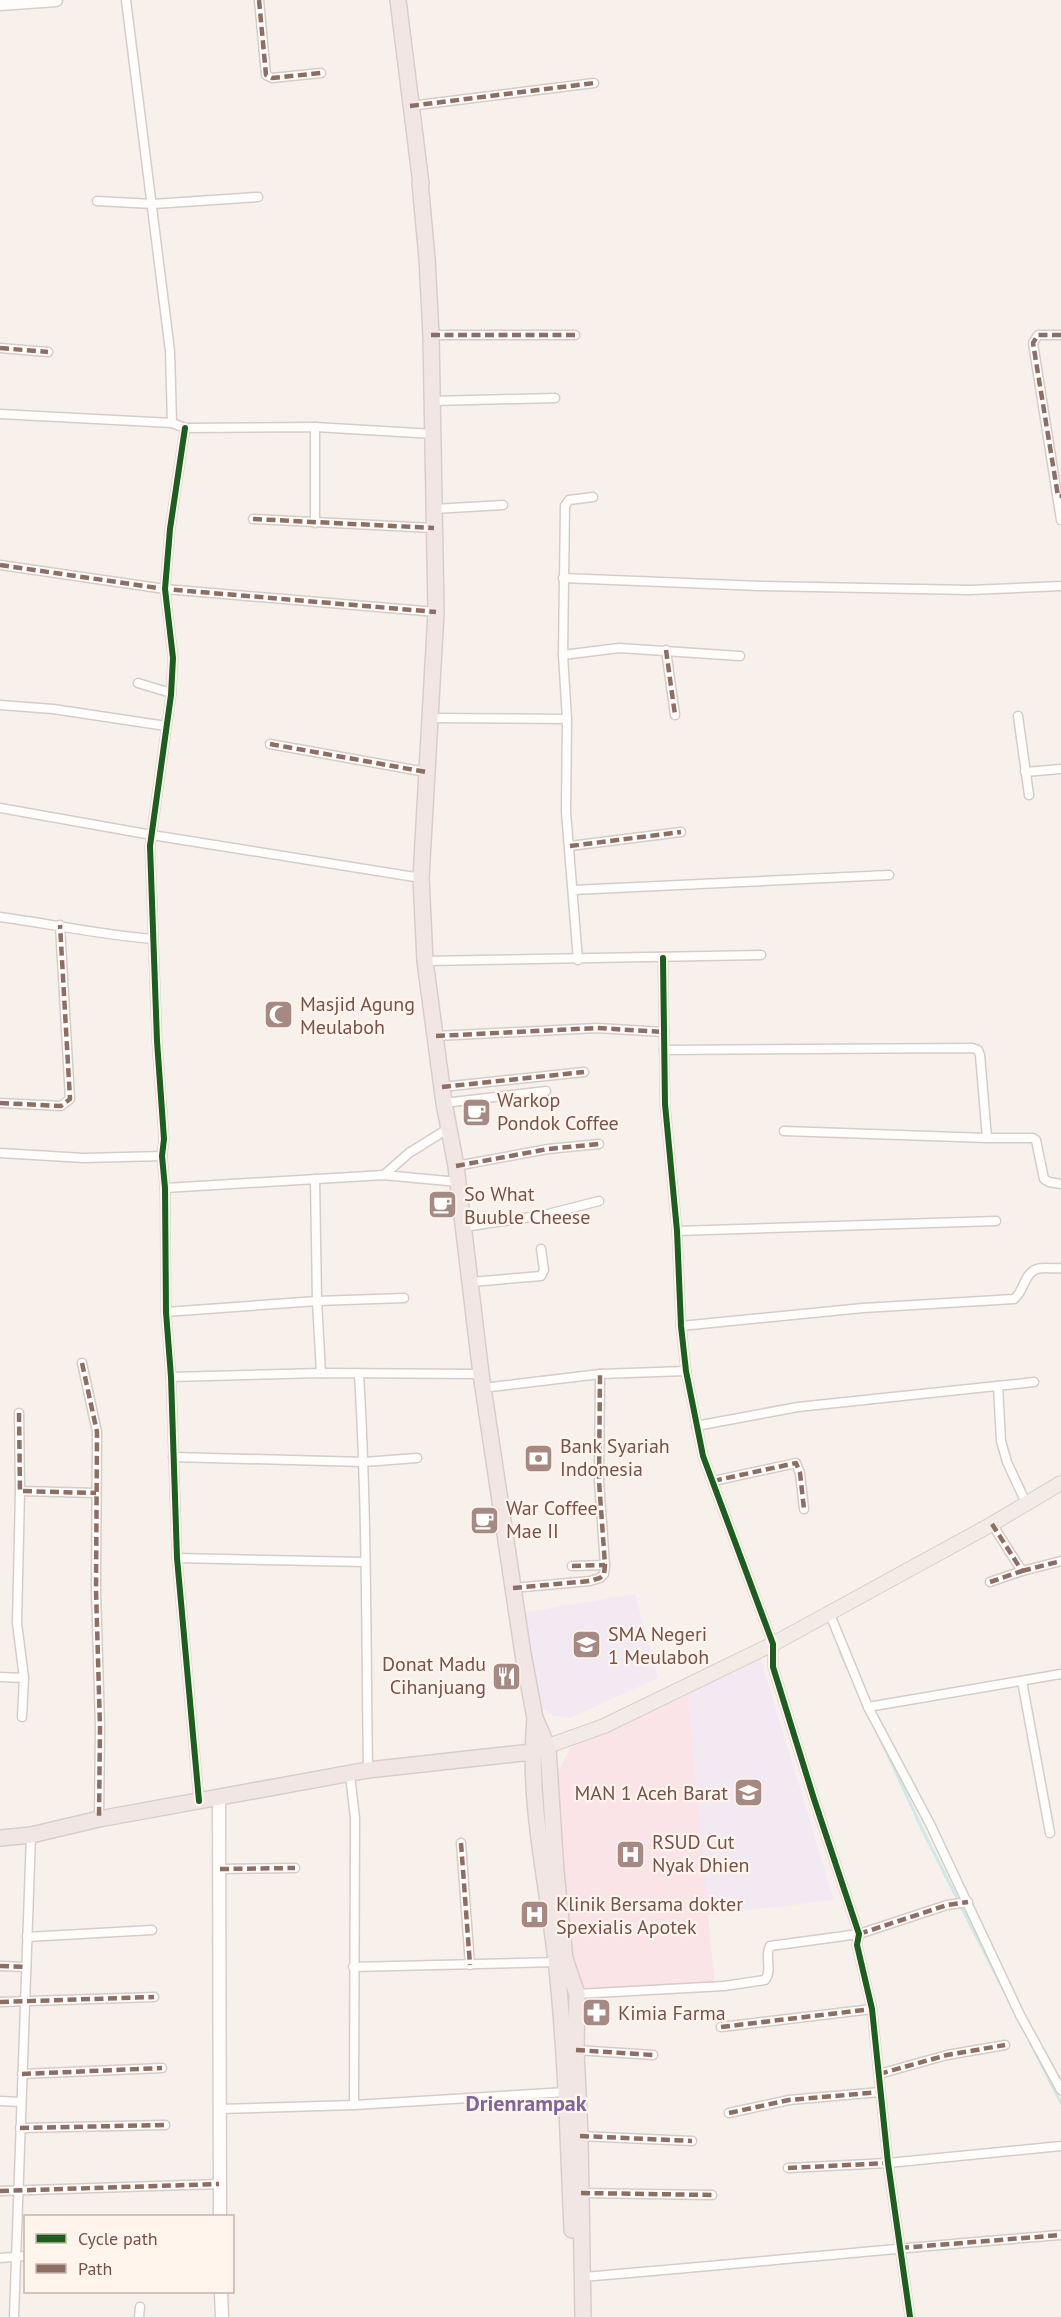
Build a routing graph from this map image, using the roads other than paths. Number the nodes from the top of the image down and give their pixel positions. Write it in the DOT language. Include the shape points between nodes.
graph roads {
  1 [pos="56,0"];
  2 [pos="126,0"];
  3 [pos="259,0"];
  4 [pos="399,0"];
  5 [pos="0,4"];
  6 [pos="321,74"];
  7 [pos="594,83"];
  8 [pos="410,106"];
  9 [pos="258,197"];
  10 [pos="97,201"];
  11 [pos="153,204"];
  12 [pos="431,335"];
  13 [pos="575,335"];
  14 [pos="1061,335"];
  15 [pos="0,348"];
  16 [pos="48,351"];
  17 [pos="555,398"];
  18 [pos="432,401"];
  19 [pos="0,414"];
  20 [pos="172,423"];
  21 [pos="315,427"];
  22 [pos="185,428"];
  23 [pos="434,434"];
  24 [pos="1060,496"];
  25 [pos="593,497"];
  26 [pos="503,505"];
  27 [pos="434,509"];
  28 [pos="253,519"];
  29 [pos="1061,520"];
  30 [pos="315,523"];
  31 [pos="434,528"];
  32 [pos="0,565"];
  33 [pos="563,578"];
  34 [pos="1061,588"];
  35 [pos="165,589"];
  36 [pos="436,612"];
  37 [pos="666,650"];
  38 [pos="563,655"];
  39 [pos="740,656"];
  40 [pos="138,683"];
  41 [pos="171,693"];
  42 [pos="0,705"];
  43 [pos="675,715"];
  44 [pos="1018,716"];
  45 [pos="429,718"];
  46 [pos="567,719"];
  47 [pos="166,726"];
  48 [pos="270,744"];
  49 [pos="1061,769"];
  50 [pos="426,772"];
  51 [pos="1025,772"];
  52 [pos="1029,795"];
  53 [pos="0,808"];
  54 [pos="681,832"];
  55 [pos="153,835"];
  56 [pos="570,846"];
  57 [pos="890,875"];
  58 [pos="421,878"];
  59 [pos="573,890"];
  60 [pos="0,917"];
  61 [pos="60,925"];
  62 [pos="153,939"];
  63 [pos="761,955"];
  64 [pos="663,958"];
  65 [pos="578,960"];
  66 [pos="425,961"];
  67 [pos="664,1032"];
  68 [pos="436,1036"];
  69 [pos="664,1050"];
  70 [pos="584,1072"];
  71 [pos="442,1087"];
  72 [pos="546,1091"];
  73 [pos="0,1103"];
  74 [pos="444,1103"];
  75 [pos="449,1128"];
  76 [pos="784,1131"];
  77 [pos="987,1138"];
  78 [pos="599,1144"];
  79 [pos="0,1153"];
  80 [pos="162,1156"];
  81 [pos="456,1166"];
  82 [pos="384,1175"];
  83 [pos="315,1179"];
  84 [pos="458,1182"];
  85 [pos="1061,1184"];
  86 [pos="165,1188"];
  87 [pos="599,1201"];
  88 [pos="996,1221"];
  89 [pos="464,1227"];
  90 [pos="677,1231"];
  91 [pos="541,1249"];
  92 [pos="1061,1268"];
  93 [pos="471,1282"];
  94 [pos="404,1298"];
  95 [pos="316,1301"];
  96 [pos="166,1312"];
  97 [pos="681,1326"];
  98 [pos="82,1363"];
  99 [pos="687,1371"];
  100 [pos="321,1373"];
  101 [pos="359,1374"];
  102 [pos="600,1374"];
  103 [pos="171,1377"];
  104 [pos="482,1381"];
  105 [pos="1034,1382"];
  106 [pos="998,1386"];
  107 [pos="19,1413"];
  108 [pos="696,1426"];
  109 [pos="173,1457"];
  110 [pos="417,1458"];
  111 [pos="364,1462"];
  112 [pos="713,1480"];
  113 [pos="1061,1483"];
  114 [pos="20,1491"];
  115 [pos="96,1493"];
  116 [pos="1026,1503"];
  117 [pos="804,1509"];
  118 [pos="992,1524"];
  119 [pos="177,1558"];
  120 [pos="1061,1561"];
  121 [pos="364,1562"];
  122 [pos="604,1565"];
  123 [pos="572,1566"];
  124 [pos="1022,1571"];
  125 [pos="990,1582"];
  126 [pos="513,1588"];
  127 [pos="829,1612"];
  128 [pos="773,1644"];
  129 [pos="1061,1674"];
  130 [pos="0,1677"];
  131 [pos="24,1678"];
  132 [pos="1022,1681"];
  133 [pos="868,1707"];
  134 [pos="22,1717"];
  135 [pos="535,1718"];
  136 [pos="548,1748"];
  137 [pos="532,1752"];
  138 [pos="368,1770"];
  139 [pos="350,1775"];
  140 [pos="219,1797"];
  141 [pos="199,1801"];
  142 [pos="99,1819"];
  143 [pos="1050,1833"];
  144 [pos="31,1835"];
  145 [pos="0,1838"];
  146 [pos="461,1843"];
  147 [pos="295,1868"];
  148 [pos="220,1869"];
  149 [pos="968,1902"];
  150 [pos="153,1930"];
  151 [pos="859,1934"];
  152 [pos="27,1937"];
  153 [pos="556,1962"];
  154 [pos="470,1965"];
  155 [pos="0,1966"];
  156 [pos="26,1967"];
  157 [pos="353,1967"];
  158 [pos="577,1994"];
  159 [pos="154,1997"];
  160 [pos="0,2001"];
  161 [pos="25,2002"];
  162 [pos="872,2009"];
  163 [pos="721,2027"];
  164 [pos="1005,2045"];
  165 [pos="576,2050"];
  166 [pos="653,2055"];
  167 [pos="162,2068"];
  168 [pos="22,2074"];
  169 [pos="879,2074"];
  170 [pos="1061,2090"];
  171 [pos="566,2092"];
  172 [pos="880,2092"];
  173 [pos="0,2101"];
  174 [pos="21,2102"];
  175 [pos="354,2105"];
  176 [pos="219,2109"];
  177 [pos="729,2113"];
  178 [pos="165,2125"];
  179 [pos="20,2128"];
  180 [pos="580,2136"];
  181 [pos="692,2141"];
  182 [pos="1061,2146"];
  183 [pos="888,2163"];
  184 [pos="788,2168"];
  185 [pos="219,2184"];
  186 [pos="18,2190"];
  187 [pos="0,2191"];
  188 [pos="581,2193"];
  189 [pos="712,2195"];
  190 [pos="220,2215"];
  191 [pos="1061,2235"];
  192 [pos="900,2248"];
  193 [pos="21,2256"];
  194 [pos="0,2258"];
  195 [pos="584,2277"];
  196 [pos="221,2293"];
  197 [pos="140,2307"];
  198 [pos="14,2317"];
  199 [pos="139,2317"];
  200 [pos="222,2317"];
  201 [pos="573,2317"];
  202 [pos="583,2317"];
  203 [pos="910,2317"];
  1 -- 5 [label="street"];
  2 -- 11 [label="street"];
  3 -- 6 [label="street" via="267,76"];
  4 -- 8 [label="highway"];
  7 -- 8 [label="street"];
  8 -- 12 [label="highway" via="421,184"];
  9 -- 11 [label="street"];
  10 -- 11 [label="street"];
  11 -- 20 [label="street" via="170,351"];
  12 -- 13 [label="street"];
  12 -- 18 [label="highway"];
  14 -- 24 [label="street" via="1038,335 1033,343"];
  15 -- 16 [label="street"];
  17 -- 18 [label="street"];
  18 -- 23 [label="highway"];
  19 -- 20 [label="street"];
  20 -- 22 [label="street"];
  21 -- 22 [label="street"];
  21 -- 23 [label="street"];
  21 -- 30 [label="street"];
  22 -- 35 [label="street"];
  23 -- 27 [label="highway"];
  24 -- 29 [label="street"];
  25 -- 33 [label="street" via="568,500 565,506"];
  26 -- 27 [label="street"];
  27 -- 31 [label="highway"];
  28 -- 30 [label="street"];
  30 -- 31 [label="street"];
  31 -- 36 [label="highway"];
  32 -- 35 [label="street"];
  33 -- 34 [label="street" via="958,590"];
  33 -- 38 [label="street"];
  35 -- 36 [label="street"];
  35 -- 41 [label="street" via="173,658"];
  36 -- 45 [label="highway"];
  37 -- 38 [label="street" via="619,648"];
  37 -- 39 [label="street"];
  37 -- 43 [label="street"];
  38 -- 46 [label="street"];
  40 -- 41 [label="street"];
  41 -- 47 [label="street"];
  42 -- 47 [label="street"];
  44 -- 51 [label="street"];
  45 -- 46 [label="street"];
  45 -- 50 [label="highway"];
  46 -- 56 [label="street" via="566,812"];
  47 -- 55 [label="street"];
  48 -- 50 [label="street"];
  49 -- 51 [label="street"];
  50 -- 58 [label="highway"];
  51 -- 52 [label="street"];
  53 -- 55 [label="street"];
  54 -- 56 [label="street"];
  55 -- 58 [label="street"];
  55 -- 62 [label="street"];
  56 -- 59 [label="street"];
  57 -- 59 [label="street"];
  58 -- 66 [label="highway"];
  59 -- 65 [label="street"];
  60 -- 61 [label="street"];
  61 -- 62 [label="street" via="106,935"];
  61 -- 73 [label="street" via="70,1099 61,1106"];
  62 -- 80 [label="street"];
  63 -- 64 [label="street"];
  64 -- 65 [label="street"];
  64 -- 67 [label="street"];
  65 -- 66 [label="street"];
  66 -- 68 [label="highway"];
  67 -- 68 [label="street" via="597,1029"];
  67 -- 69 [label="street"];
  68 -- 71 [label="highway"];
  69 -- 77 [label="street" via="972,1048 980,1055"];
  69 -- 90 [label="street"];
  70 -- 71 [label="street"];
  71 -- 74 [label="highway"];
  72 -- 74 [label="street"];
  74 -- 75 [label="highway"];
  75 -- 81 [label="highway"];
  75 -- 82 [label="street" via="409,1153"];
  76 -- 77 [label="street"];
  77 -- 85 [label="street" via="1033,1138 1044,1179"];
  78 -- 81 [label="street"];
  79 -- 80 [label="street" via="84,1158"];
  80 -- 86 [label="street"];
  81 -- 84 [label="highway"];
  82 -- 83 [label="street"];
  82 -- 84 [label="street"];
  83 -- 86 [label="street"];
  83 -- 95 [label="street"];
  84 -- 89 [label="highway"];
  86 -- 96 [label="street"];
  87 -- 89 [label="street" via="544,1215"];
  88 -- 90 [label="street"];
  89 -- 93 [label="highway"];
  90 -- 97 [label="street"];
  91 -- 93 [label="street" via="541,1276"];
  92 -- 97 [label="street" via="1035,1269 1014,1299 863,1308"];
  93 -- 104 [label="highway"];
  94 -- 95 [label="street"];
  95 -- 96 [label="street"];
  95 -- 100 [label="street"];
  96 -- 103 [label="street"];
  97 -- 99 [label="street"];
  98 -- 115 [label="street" via="98,1432"];
  99 -- 102 [label="street"];
  99 -- 108 [label="street"];
  100 -- 101 [label="street"];
  100 -- 103 [label="street"];
  101 -- 104 [label="street"];
  101 -- 111 [label="street"];
  102 -- 104 [label="street"];
  102 -- 122 [label="street" via="599,1481"];
  103 -- 109 [label="street"];
  104 -- 126 [label="highway"];
  105 -- 106 [label="street"];
  106 -- 108 [label="street" via="798,1407"];
  106 -- 116 [label="street" via="1004,1450"];
  107 -- 114 [label="street"];
  108 -- 112 [label="street"];
  109 -- 111 [label="street"];
  109 -- 119 [label="street"];
  110 -- 111 [label="street"];
  111 -- 121 [label="street"];
  112 -- 117 [label="street" via="796,1463"];
  112 -- 128 [label="street"];
  113 -- 116 [label="main road"];
  114 -- 115 [label="street"];
  114 -- 131 [label="street" via="17,1623"];
  115 -- 142 [label="street"];
  116 -- 118 [label="main road"];
  118 -- 124 [label="street"];
  118 -- 127 [label="main road"];
  119 -- 121 [label="street"];
  119 -- 141 [label="street"];
  120 -- 124 [label="street"];
  121 -- 138 [label="street"];
  122 -- 123 [label="street"];
  122 -- 126 [label="street" via="600,1578 590,1581"];
  124 -- 125 [label="street"];
  126 -- 135 [label="highway"];
  127 -- 128 [label="main road"];
  127 -- 133 [label="street"];
  128 -- 136 [label="main road" via="604,1726"];
  128 -- 151 [label="street" via="773,1667"];
  129 -- 132 [label="street"];
  130 -- 131 [label="street"];
  131 -- 134 [label="street"];
  132 -- 133 [label="street"];
  132 -- 143 [label="street"];
  133 -- 149 [label="street"];
  135 -- 136 [label="highway"];
  135 -- 137 [label="highway"];
  136 -- 137 [label="main road"];
  136 -- 158 [label="highway" via="565,1959"];
  137 -- 138 [label="highway"];
  137 -- 153 [label="highway" via="533,1788"];
  138 -- 139 [label="highway"];
  139 -- 140 [label="highway"];
  139 -- 157 [label="street" via="355,1818"];
  140 -- 141 [label="highway"];
  140 -- 148 [label="street"];
  141 -- 142 [label="highway"];
  142 -- 144 [label="highway"];
  144 -- 145 [label="highway"];
  144 -- 152 [label="street"];
  146 -- 154 [label="street"];
  147 -- 148 [label="street"];
  148 -- 176 [label="street"];
  149 -- 151 [label="street"];
  149 -- 170 [label="street" via="1020,2015"];
  150 -- 152 [label="street"];
  151 -- 158 [label="street" via="770,1946 769,1975 765,1980"];
  151 -- 162 [label="street"];
  152 -- 156 [label="street"];
  153 -- 154 [label="street"];
  153 -- 171 [label="highway"];
  154 -- 157 [label="street"];
  155 -- 156 [label="street"];
  156 -- 161 [label="street"];
  157 -- 175 [label="street"];
  158 -- 165 [label="highway"];
  159 -- 161 [label="street"];
  160 -- 161 [label="street"];
  161 -- 168 [label="street"];
  162 -- 163 [label="street"];
  162 -- 169 [label="street"];
  164 -- 169 [label="street" via="947,2055"];
  165 -- 166 [label="street"];
  165 -- 180 [label="highway"];
  167 -- 168 [label="street"];
  168 -- 174 [label="street"];
  169 -- 172 [label="street"];
  171 -- 175 [label="street"];
  171 -- 201 [label="highway"];
  172 -- 177 [label="street" via="789,2100"];
  172 -- 183 [label="street"];
  173 -- 174 [label="street"];
  174 -- 179 [label="street"];
  175 -- 176 [label="street"];
  176 -- 185 [label="street"];
  178 -- 179 [label="street"];
  179 -- 186 [label="street"];
  180 -- 181 [label="street"];
  180 -- 188 [label="highway"];
  182 -- 183 [label="street"];
  183 -- 184 [label="street"];
  183 -- 192 [label="street"];
  185 -- 186 [label="street"];
  185 -- 190 [label="street"];
  186 -- 187 [label="street"];
  186 -- 193 [label="street"];
  188 -- 189 [label="street"];
  188 -- 195 [label="highway"];
  191 -- 192 [label="street"];
  192 -- 195 [label="street"];
  192 -- 203 [label="street"];
  193 -- 194 [label="street"];
  193 -- 198 [label="street"];
  195 -- 202 [label="highway"];
  196 -- 200 [label="street"];
  197 -- 199 [label="street"];
}
